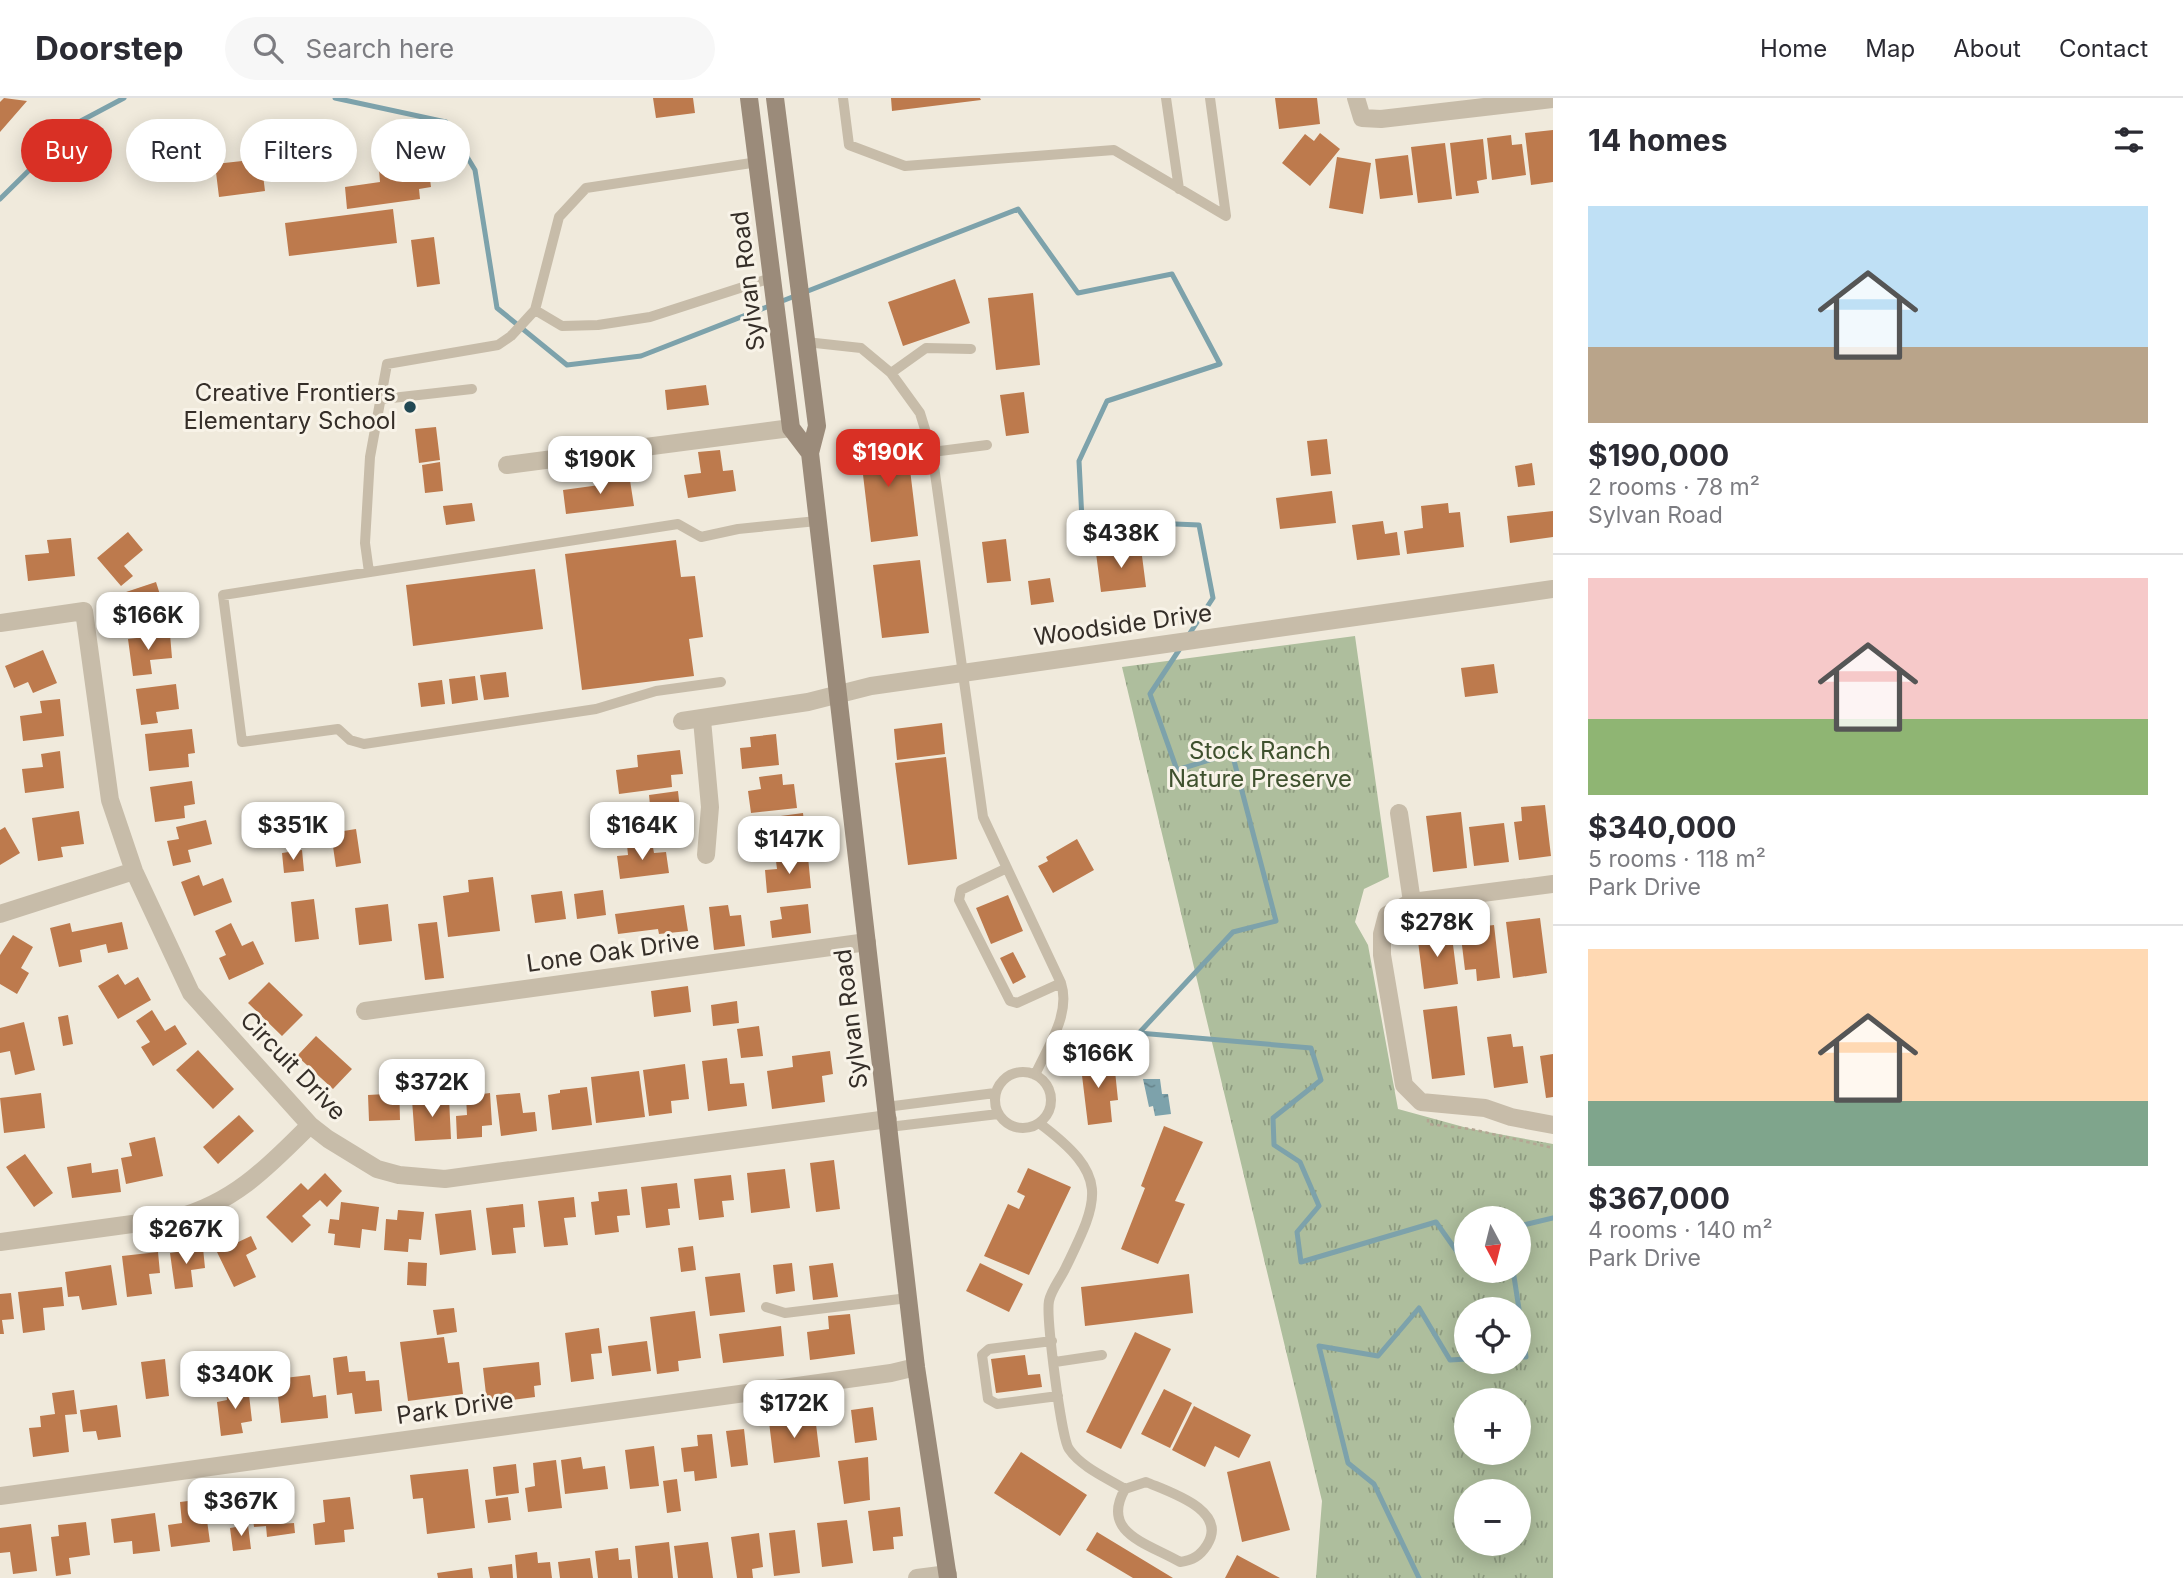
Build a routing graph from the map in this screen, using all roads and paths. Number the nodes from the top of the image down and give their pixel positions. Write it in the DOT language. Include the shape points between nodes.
graph roads {
  1 [pos="749,98"];
  2 [pos="775,98"];
  3 [pos="843,98"];
  4 [pos="1166,98"];
  5 [pos="1210,98"];
  6 [pos="1356,98"];
  7 [pos="1553,99"];
  8 [pos="758,162"];
  9 [pos="1180,189"];
  10 [pos="772,285"];
  11 [pos="531,314"];
  12 [pos="806,342"];
  13 [pos="971,349"];
  14 [pos="891,373"];
  15 [pos="472,389"];
  16 [pos="383,399"];
  17 [pos="791,428"];
  18 [pos="987,445"];
  19 [pos="932,452"];
  20 [pos="810,453"];
  21 [pos="507,465"];
  22 [pos="817,522"];
  23 [pos="369,572"];
  24 [pos="1553,589"];
  25 [pos="0,623"];
  26 [pos="965,672"];
  27 [pos="720,682"];
  28 [pos="839,694"];
  29 [pos="702,720"];
  30 [pos="682,721"];
  31 [pos="1399,813"];
  32 [pos="706,855"];
  33 [pos="1007,868"];
  34 [pos="134,871"];
  35 [pos="1553,884"];
  36 [pos="1412,902"];
  37 [pos="0,914"];
  38 [pos="867,942"];
  39 [pos="1061,983"];
  40 [pos="365,1011"];
  41 [pos="1035,1075"];
  42 [pos="995,1093"];
  43 [pos="998,1114"];
  44 [pos="1429,1116"];
  45 [pos="887,1118"];
  46 [pos="1039,1123"];
  47 [pos="310,1125"];
  48 [pos="1553,1125"];
  49 [pos="1553,1148"];
  50 [pos="0,1242"];
  51 [pos="908,1298"];
  52 [pos="766,1307"];
  53 [pos="1052,1341"];
  54 [pos="1102,1355"];
  55 [pos="1055,1362"];
  56 [pos="916,1367"];
  57 [pos="1058,1396"];
  58 [pos="1125,1489"];
  59 [pos="0,1496"];
  60 [pos="948,1576"];
  61 [pos="917,1578"];
  1 -- 8 [label="main road, Sylvan Road"];
  2 -- 12 [label="main road, Sylvan Road"];
  3 -- 9 [label="lane" via="849,145 905,166 1114,150"];
  4 -- 9 [label="lane"];
  5 -- 9 [label="lane" via="1226,216"];
  6 -- 7 [label="street" via="1362,118 1381,119"];
  8 -- 10 [label="main road, Sylvan Road"];
  8 -- 11 [label="lane" via="586,188 559,217"];
  10 -- 11 [label="lane" via="650,317 598,325 562,326"];
  10 -- 17 [label="main road, Sylvan Road"];
  11 -- 16 [label="lane" via="498,345 387,364"];
  12 -- 14 [label="lane" via="861,348"];
  12 -- 20 [label="main road, Sylvan Road" via="817,426"];
  13 -- 14 [label="lane" via="926,348"];
  14 -- 19 [label="lane" via="919,413"];
  15 -- 16 [label="lane"];
  16 -- 23 [label="lane" via="370,457 365,543"];
  17 -- 20 [label="main road, Sylvan Road"];
  17 -- 21 [label="street"];
  18 -- 19 [label="lane"];
  19 -- 26 [label="lane"];
  20 -- 22 [label="main road, Sylvan Road"];
  22 -- 23 [label="lane" via="701,537 678,524"];
  22 -- 28 [label="main road, Sylvan Road"];
  23 -- 27 [label="lane" via="223,595 242,742 338,729 350,740 364,744 596,709 656,691"];
  24 -- 26 [label="street, Woodside Drive"];
  25 -- 34 [label="street, Circuit Drive" via="84,611 110,800"];
  26 -- 28 [label="street, Woodside Drive"];
  26 -- 33 [label="lane" via="983,817"];
  28 -- 29 [label="street, Woodside Drive"];
  28 -- 38 [label="main road, Sylvan Road"];
  29 -- 30 [label="street, Woodside Drive"];
  29 -- 32 [label="street" via="710,807"];
  31 -- 36 [label="street"];
  33 -- 39 [label="lane"];
  33 -- 39 [label="lane" via="961,890 959,900 1010,1000 1017,1003"];
  34 -- 37 [label="street"];
  34 -- 47 [label="street, Circuit Drive" via="191,993"];
  35 -- 36 [label="street"];
  36 -- 48 [label="street" via="1387,915 1382,934 1404,1085 1420,1101 1485,1108"];
  38 -- 40 [label="street, Lone Oak Drive"];
  38 -- 45 [label="main road, Sylvan Road"];
  39 -- 41 [label="lane" via="1064,1010"];
  41 -- 42 [label="lane" via="1011,1074"];
  41 -- 46 [label="lane" via="1045,1082 1051,1099 1046,1117"];
  42 -- 43 [label="lane"];
  42 -- 45 [label="lane"];
  43 -- 45 [label="lane"];
  43 -- 46 [label="lane" via="1012,1127 1031,1128"];
  44 -- 49 [label="path" via="1428,1124"];
  45 -- 47 [label="street, Circuit Drive" via="445,1180 377,1169"];
  45 -- 51 [label="main road, Sylvan Road"];
  46 -- 53 [label="lane" via="1086,1170 1094,1201 1049,1302"];
  47 -- 50 [label="street" via="242,1190 199,1212"];
  51 -- 52 [label="lane" via="785,1313"];
  51 -- 56 [label="main road, Sylvan Road"];
  53 -- 55 [label="lane"];
  53 -- 57 [label="lane" via="989,1349 982,1355 988,1399 998,1404"];
  54 -- 55 [label="lane"];
  55 -- 57 [label="lane"];
  56 -- 59 [label="street, Park Drive"];
  56 -- 60 [label="main road, Sylvan Road"];
  57 -- 58 [label="lane" via="1069,1450"];
  58 -- 58 [label="lane" via="1116,1516 1122,1529 1180,1562 1202,1553 1211,1528 1193,1502 1146,1482"];
  60 -- 61 [label="street"];
}
